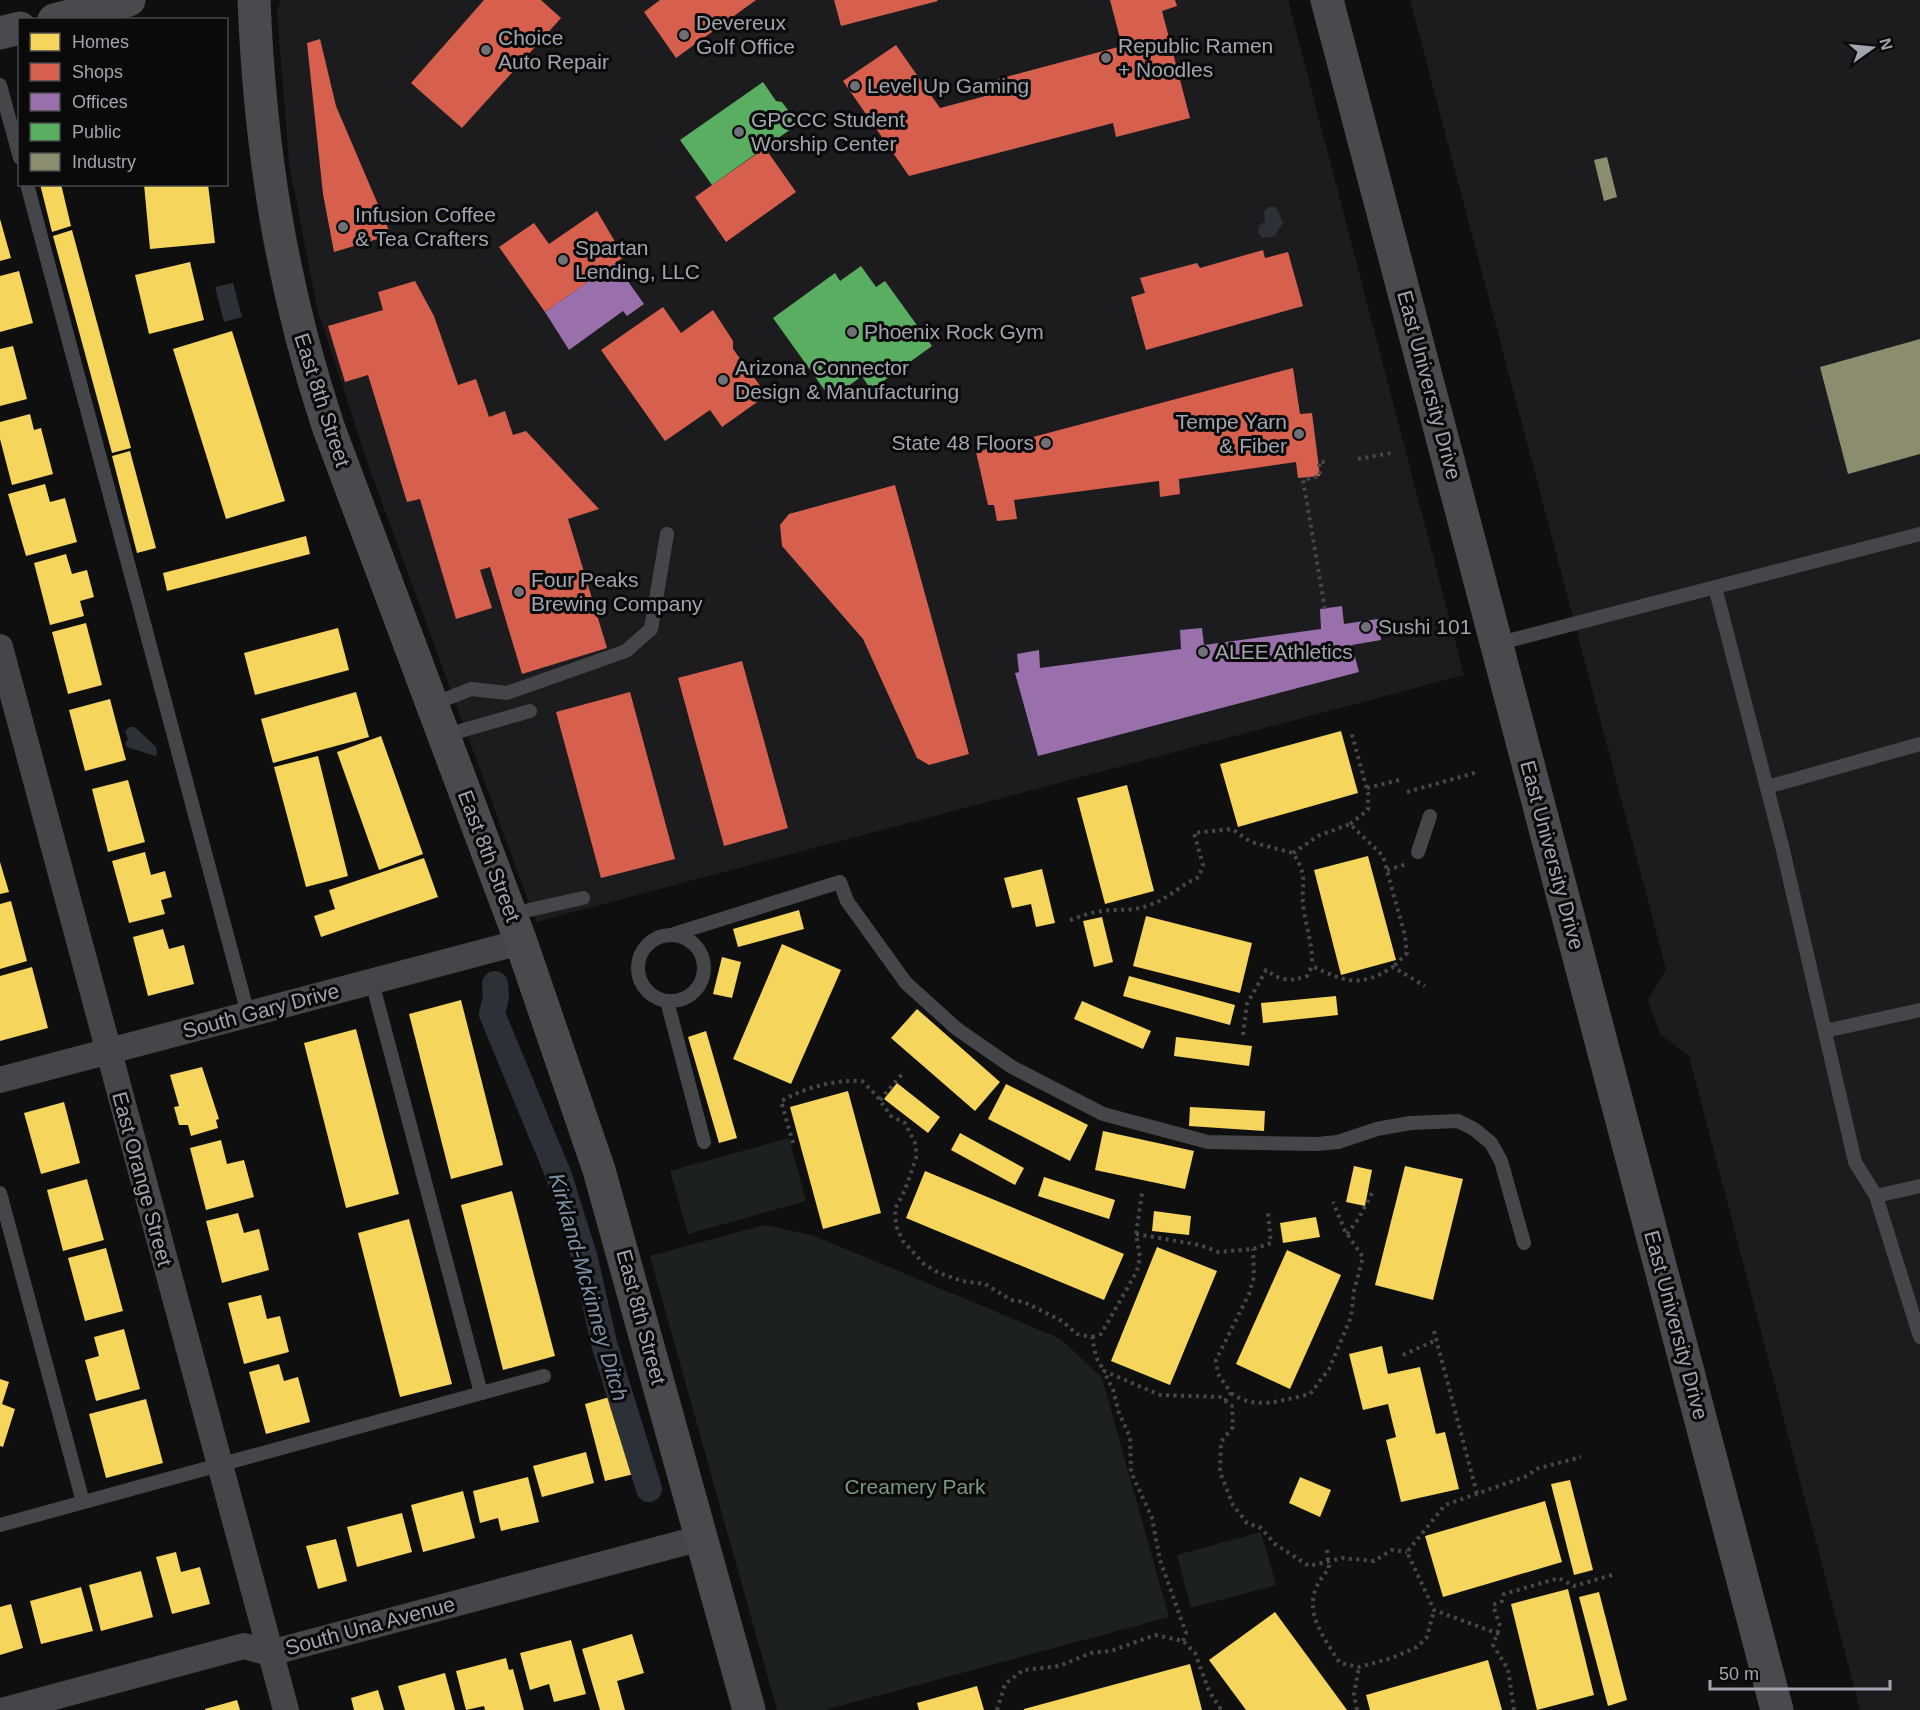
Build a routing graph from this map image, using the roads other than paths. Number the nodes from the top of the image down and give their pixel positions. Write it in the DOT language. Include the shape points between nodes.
graph roads {
  1 [pos="129,0"];
  2 [pos="254,0"];
  3 [pos="1327,0"];
  4 [pos="62,18"];
  5 [pos="18,28"];
  6 [pos="0,33"];
  7 [pos="0,85"];
  8 [pos="18,151"];
  9 [pos="28,186"];
  10 [pos="667,534"];
  11 [pos="1920,534"];
  12 [pos="1715,587"];
  13 [pos="1496,644"];
  14 [pos="0,647"];
  15 [pos="431,705"];
  16 [pos="530,711"];
  17 [pos="443,736"];
  18 [pos="1920,744"];
  19 [pos="1767,786"];
  20 [pos="1430,816"];
  21 [pos="1418,852"];
  22 [pos="583,898"];
  23 [pos="516,928"];
  24 [pos="674,934"];
  25 [pos="372,982"];
  26 [pos="667,1001"];
  27 [pos="1920,1010"];
  28 [pos="248,1014"];
  29 [pos="1825,1031"];
  30 [pos="107,1052"];
  31 [pos="0,1080"];
  32 [pos="704,1142"];
  33 [pos="1920,1186"];
  34 [pos="0,1193"];
  35 [pos="1876,1196"];
  36 [pos="1524,1243"];
  37 [pos="1920,1337"];
  38 [pos="544,1377"];
  39 [pos="480,1393"];
  40 [pos="219,1466"];
  41 [pos="83,1502"];
  42 [pos="0,1525"];
  43 [pos="701,1538"];
  44 [pos="270,1653"];
  45 [pos="4,1710"];
  46 [pos="286,1710"];
  47 [pos="749,1710"];
  48 [pos="1777,1710"];
  1 -- 4 [label="street"];
  2 -- 15 [label="street, East 8th Street" via="271,200 291,303 328,426"];
  3 -- 13 [label="street, East University Drive"];
  5 -- 6 [label="street"];
  7 -- 8 [label="lane"];
  9 -- 28 [label="lane"];
  10 -- 15 [label="lane" via="651,629 626,651 507,693 471,689"];
  11 -- 12 [label="lane"];
  12 -- 13 [label="lane"];
  12 -- 19 [label="lane"];
  13 -- 48 [label="street, East University Drive"];
  14 -- 30 [label="street, East Orange Street"];
  15 -- 17 [label="street, East 8th Street"];
  16 -- 17 [label="lane"];
  17 -- 23 [label="street, East 8th Street"];
  18 -- 19 [label="lane"];
  19 -- 29 [label="lane"];
  20 -- 21 [label="lane"];
  22 -- 23 [label="lane"];
  23 -- 25 [label="street, South Gary Drive"];
  23 -- 43 [label="street, East 8th Street" via="599,1170"];
  24 -- 26 [label="lane" via="654,939 645,946 637,966 643,986 650,994"];
  24 -- 26 [label="lane" via="694,943 700,952 704,975 692,994"];
  24 -- 36 [label="lane" via="840,882 847,901 906,983 957,1029 1012,1067 1103,1114 1208,1142 1313,1145 1410,1123 1458,1121 1491,1143 1501,1161"];
  25 -- 28 [label="street, South Gary Drive"];
  25 -- 39 [label="lane"];
  26 -- 32 [label="lane"];
  27 -- 29 [label="lane"];
  28 -- 30 [label="street, South Gary Drive"];
  29 -- 35 [label="lane" via="1855,1162"];
  30 -- 31 [label="street, South Gary Drive"];
  30 -- 40 [label="street, East Orange Street"];
  33 -- 35 [label="lane"];
  34 -- 41 [label="lane"];
  35 -- 37 [label="lane"];
  38 -- 39 [label="lane"];
  39 -- 40 [label="lane"];
  40 -- 41 [label="lane"];
  40 -- 44 [label="street, East Orange Street"];
  41 -- 42 [label="lane"];
  43 -- 44 [label="street, South Una Avenue"];
  43 -- 47 [label="street, East 8th Street"];
  44 -- 45 [label="street, South Una Avenue" via="244,1646"];
  44 -- 46 [label="street, East Orange Street"];
}
